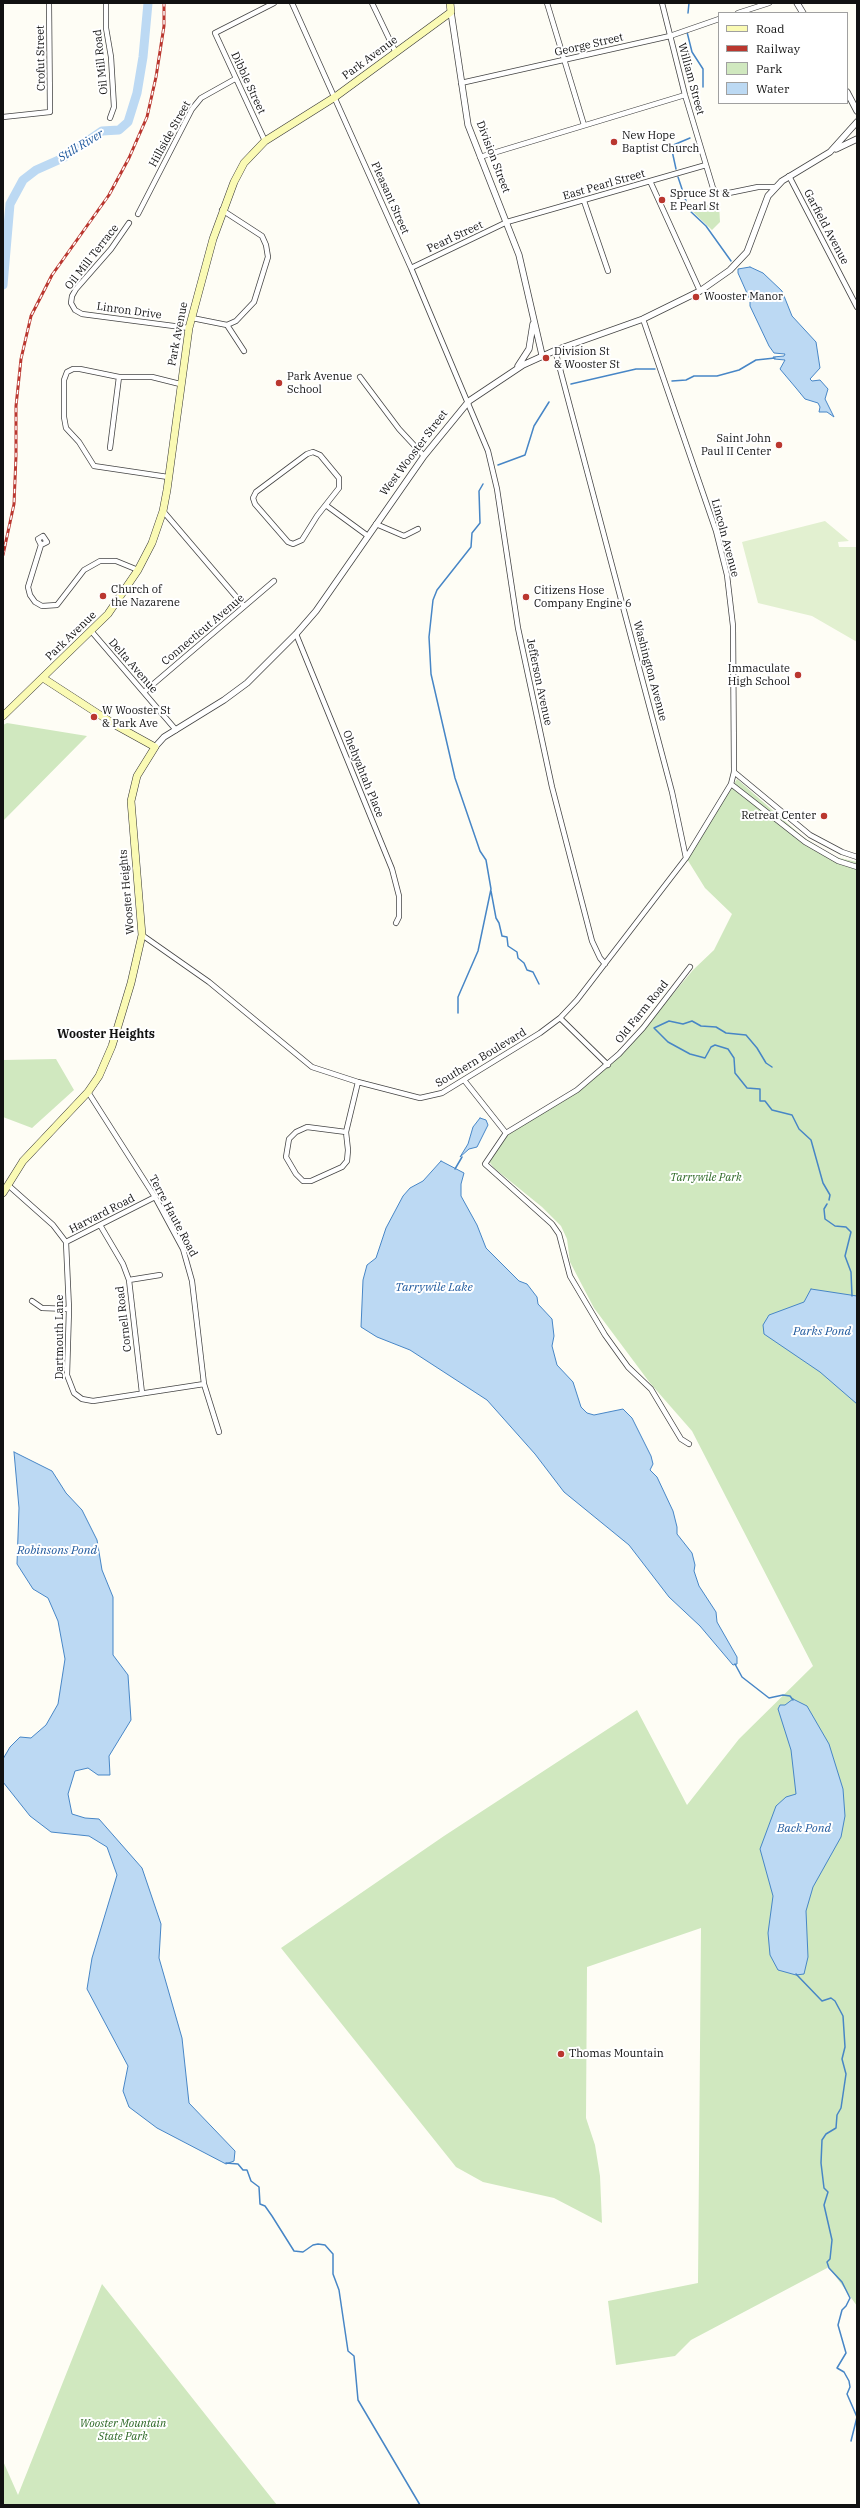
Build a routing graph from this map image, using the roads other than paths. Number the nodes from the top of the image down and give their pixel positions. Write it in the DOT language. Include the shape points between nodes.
graph roads {
  1 [pos="49,3"];
  2 [pos="106,3"];
  3 [pos="274,3"];
  4 [pos="292,3"];
  5 [pos="372,3"];
  6 [pos="450,3"];
  7 [pos="547,3"];
  8 [pos="662,3"];
  9 [pos="769,3"];
  10 [pos="797,3"];
  11 [pos="452,12"];
  12 [pos="741,12"];
  13 [pos="802,12"];
  14 [pos="718,19"];
  15 [pos="670,36"];
  16 [pos="396,53"];
  17 [pos="564,60"];
  18 [pos="235,79"];
  19 [pos="461,83"];
  20 [pos="848,94"];
  21 [pos="685,95"];
  22 [pos="335,97"];
  23 [pos="856,107"];
  24 [pos="3,118"];
  25 [pos="110,118"];
  26 [pos="857,122"];
  27 [pos="584,125"];
  28 [pos="857,139"];
  29 [pos="265,140"];
  30 [pos="830,152"];
  31 [pos="480,157"];
  32 [pos="706,165"];
  33 [pos="789,176"];
  34 [pos="650,181"];
  35 [pos="776,187"];
  36 [pos="584,200"];
  37 [pos="222,210"];
  38 [pos="138,214"];
  39 [pos="507,222"];
  40 [pos="129,223"];
  41 [pos="411,268"];
  42 [pos="608,271"];
  43 [pos="700,291"];
  44 [pos="71,303"];
  45 [pos="857,307"];
  46 [pos="534,314"];
  47 [pos="192,318"];
  48 [pos="643,319"];
  49 [pos="227,325"];
  50 [pos="189,328"];
  51 [pos="555,350"];
  52 [pos="244,351"];
  53 [pos="542,355"];
  54 [pos="515,369"];
  55 [pos="119,377"];
  56 [pos="360,377"];
  57 [pos="180,384"];
  58 [pos="469,401"];
  59 [pos="110,448"];
  60 [pos="424,456"];
  61 [pos="168,477"];
  62 [pos="327,506"];
  63 [pos="163,511"];
  64 [pos="376,524"];
  65 [pos="418,529"];
  66 [pos="368,536"];
  67 [pos="41,545"];
  68 [pos="138,570"];
  69 [pos="274,581"];
  70 [pos="244,606"];
  71 [pos="92,632"];
  72 [pos="296,634"];
  73 [pos="43,678"];
  74 [pos="144,692"];
  75 [pos="3,716"];
  76 [pos="176,730"];
  77 [pos="155,747"];
  78 [pos="734,772"];
  79 [pos="731,784"];
  80 [pos="857,857"];
  81 [pos="686,858"];
  82 [pos="857,866"];
  83 [pos="396,923"];
  84 [pos="142,935"];
  85 [pos="605,964"];
  86 [pos="690,967"];
  87 [pos="560,1018"];
  88 [pos="608,1065"];
  89 [pos="464,1080"];
  90 [pos="358,1082"];
  91 [pos="88,1092"];
  92 [pos="346,1132"];
  93 [pos="506,1133"];
  94 [pos="8,1185"];
  95 [pos="3,1193"];
  96 [pos="155,1196"];
  97 [pos="100,1225"];
  98 [pos="66,1242"];
  99 [pos="160,1275"];
  100 [pos="129,1280"];
  101 [pos="32,1301"];
  102 [pos="69,1310"];
  103 [pos="204,1384"];
  104 [pos="142,1393"];
  105 [pos="219,1432"];
  106 [pos="689,1444"];
  1 -- 24 [label="street, Crofut Street" via="50,112"];
  2 -- 25 [label="street, Oil Mill Road" via="114,107"];
  3 -- 18 [label="street, Dibble Street" via="215,33"];
  4 -- 22 [label="street, Pleasant Street"];
  5 -- 16 [label="street"];
  6 -- 11 [label="main road, Division Street"];
  7 -- 17 [label="street"];
  8 -- 15 [label="street, William Street"];
  9 -- 12 [label="street"];
  10 -- 13 [label="street"];
  11 -- 16 [label="main road, Park Avenue"];
  11 -- 19 [label="street, Division Street"];
  14 -- 15 [label="street, George Street"];
  15 -- 17 [label="street, George Street"];
  15 -- 21 [label="street, William Street"];
  16 -- 22 [label="main road, Park Avenue"];
  17 -- 19 [label="street, George Street"];
  17 -- 27 [label="street"];
  18 -- 29 [label="street, Dibble Street"];
  18 -- 38 [label="street, Hillside Street" via="206,94 192,109"];
  19 -- 31 [label="street, Division Street" via="468,125"];
  20 -- 23 [label="street"];
  21 -- 27 [label="street"];
  21 -- 32 [label="street, William Street"];
  22 -- 29 [label="main road, Park Avenue"];
  22 -- 41 [label="street, Pleasant Street"];
  26 -- 30 [label="street, West Wooster Street"];
  27 -- 31 [label="street"];
  28 -- 30 [label="street, West Wooster Street"];
  29 -- 37 [label="main road, Park Avenue" via="244,163"];
  30 -- 33 [label="street, West Wooster Street"];
  31 -- 39 [label="street, Division Street"];
  32 -- 34 [label="street, East Pearl Street"];
  32 -- 35 [label="street, William Street" via="717,193"];
  33 -- 35 [label="street, West Wooster Street"];
  33 -- 45 [label="street, Garfield Avenue"];
  34 -- 36 [label="street, East Pearl Street"];
  34 -- 43 [label="street"];
  35 -- 43 [label="street, West Wooster Street" via="763,206 746,252 730,270"];
  36 -- 39 [label="street, East Pearl Street"];
  36 -- 42 [label="street"];
  37 -- 47 [label="main road, Park Avenue"];
  37 -- 49 [label="street" via="262,236 268,257 254,302 236,321"];
  39 -- 41 [label="street, Pearl Street"];
  39 -- 46 [label="street, Division Street" via="519,255"];
  40 -- 44 [label="street, Oil Mill Terrace" via="111,249 76,289"];
  41 -- 58 [label="street, Pleasant Street"];
  43 -- 48 [label="street, West Wooster Street"];
  44 -- 50 [label="street, Linron Drive" via="75,310 82,314"];
  46 -- 53 [label="street, Division Street"];
  46 -- 54 [label="street, Division Street" via="533,336 529,349"];
  47 -- 49 [label="street"];
  47 -- 50 [label="main road, Park Avenue"];
  48 -- 51 [label="street, West Wooster Street"];
  48 -- 78 [label="street, Lincoln Avenue" via="716,531 727,575 734,626"];
  49 -- 52 [label="street"];
  50 -- 57 [label="main road, Park Avenue"];
  51 -- 53 [label="street, West Wooster Street"];
  51 -- 81 [label="street, Washington Avenue" via="670,785"];
  53 -- 54 [label="street, West Wooster Street"];
  54 -- 58 [label="street, West Wooster Street"];
  55 -- 57 [label="street" via="152,377"];
  55 -- 59 [label="street"];
  55 -- 61 [label="street" via="80,369 67,372 64,417 66,428 79,442 94,466"];
  56 -- 60 [label="street" via="390,418"];
  57 -- 61 [label="main road, Park Avenue"];
  58 -- 60 [label="street, West Wooster Street"];
  58 -- 85 [label="street, Jefferson Avenue" via="493,468 517,621 552,787 592,941"];
  60 -- 64 [label="street, West Wooster Street"];
  61 -- 63 [label="main road, Park Avenue"];
  62 -- 62 [label="street" via="340,482 320,455 313,452 256,492 253,498 255,504 292,544 302,540 317,516"];
  62 -- 66 [label="street"];
  63 -- 68 [label="main road, Park Avenue" via="157,531"];
  63 -- 70 [label="street"];
  64 -- 65 [label="street" via="404,536"];
  64 -- 66 [label="street, West Wooster Street"];
  66 -- 72 [label="street, West Wooster Street" via="316,611"];
  67 -- 68 [label="street" via="28,587 32,598 42,606 57,605 84,570 100,561 116,561"];
  68 -- 71 [label="main road, Park Avenue" via="108,614"];
  69 -- 70 [label="street, Connecticut Avenue"];
  70 -- 74 [label="street, Connecticut Avenue"];
  71 -- 73 [label="main road, Park Avenue"];
  71 -- 74 [label="street, Delta Avenue"];
  72 -- 76 [label="street, West Wooster Street" via="247,683"];
  72 -- 83 [label="street, Ohehyahtah Place" via="392,868 399,896"];
  73 -- 75 [label="main road, Park Avenue"];
  73 -- 77 [label="main road" via="117,726"];
  74 -- 76 [label="street, Delta Avenue"];
  76 -- 77 [label="street, West Wooster Street" via="164,737"];
  77 -- 84 [label="main road, Wooster Heights" via="137,776 131,801"];
  78 -- 79 [label="street, Southern Boulevard"];
  78 -- 80 [label="street" via="810,835"];
  79 -- 81 [label="street, Southern Boulevard"];
  79 -- 82 [label="street" via="805,842 838,861"];
  81 -- 85 [label="street, Southern Boulevard"];
  84 -- 90 [label="street, Southern Boulevard" via="209,982 299,1059 326,1073"];
  84 -- 91 [label="main road, Wooster Heights" via="137,964 112,1046 99,1076"];
  85 -- 87 [label="street, Southern Boulevard"];
  86 -- 88 [label="street, Old Farm Road" via="631,1043"];
  87 -- 88 [label="street"];
  87 -- 89 [label="street, Southern Boulevard"];
  88 -- 93 [label="street, Old Farm Road" via="577,1090"];
  89 -- 90 [label="street, Southern Boulevard" via="442,1093 420,1098"];
  89 -- 93 [label="street"];
  90 -- 92 [label="street"];
  91 -- 94 [label="main road, Wooster Heights" via="33,1150"];
  91 -- 96 [label="street, Terre Haute Road"];
  92 -- 92 [label="street" via="318,1127 307,1127 296,1132 286,1147 290,1167 303,1181 310,1181 342,1167 347,1161"];
  93 -- 106 [label="street" via="485,1164 552,1224 559,1234 570,1276 605,1335 628,1367 651,1390 681,1439"];
  94 -- 95 [label="main road, Wooster Heights"];
  94 -- 98 [label="street, Harvard Road" via="53,1225"];
  96 -- 97 [label="street, Harvard Road"];
  96 -- 103 [label="street, Terre Haute Road" via="189,1265"];
  97 -- 98 [label="street, Harvard Road"];
  97 -- 100 [label="street, Cornell Road" via="123,1264"];
  98 -- 102 [label="street, Dartmouth Lane"];
  99 -- 100 [label="street"];
  100 -- 104 [label="street, Cornell Road"];
  101 -- 102 [label="street" via="42,1308"];
  102 -- 104 [label="street, Dartmouth Lane" via="67,1376 74,1393 82,1399 93,1401"];
  103 -- 104 [label="street, Dartmouth Lane"];
  103 -- 105 [label="street, Terre Haute Road"];
}
